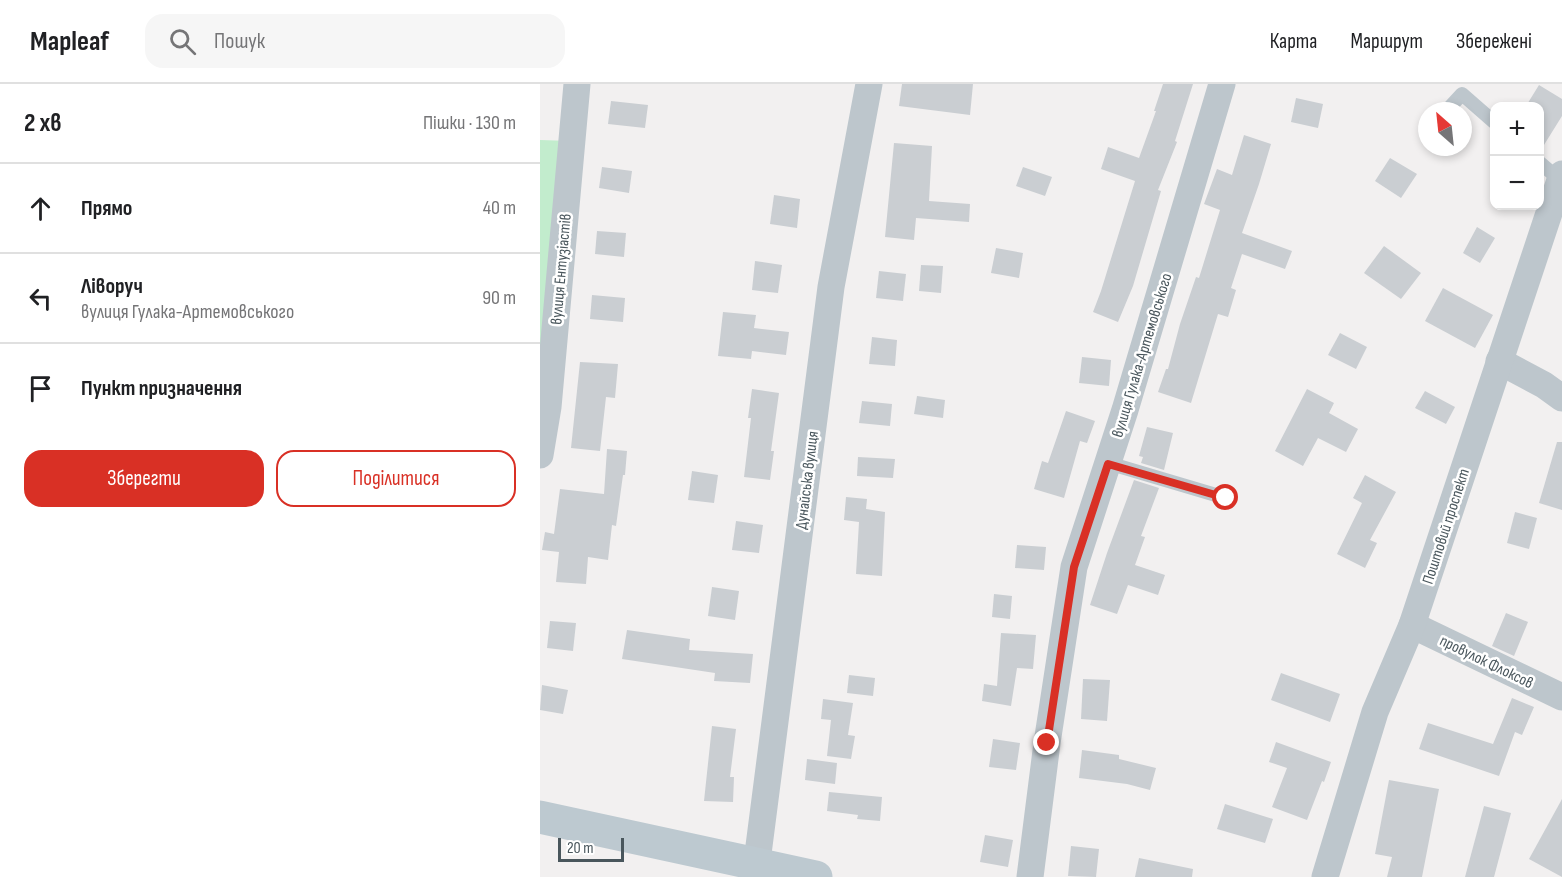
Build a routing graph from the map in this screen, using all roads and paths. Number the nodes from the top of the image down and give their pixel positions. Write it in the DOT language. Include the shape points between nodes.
graph roads {
  1 [pos="577,84"];
  2 [pos="869,84"];
  3 [pos="1222,84"];
  4 [pos="1455,102"];
  5 [pos="1471,102"];
  6 [pos="1472,103"];
  7 [pos="1490,118"];
  8 [pos="1544,165"];
  9 [pos="1561,177"];
  10 [pos="1499,362"];
  11 [pos="1562,398"];
  12 [pos="540,454"];
  13 [pos="1108,464"];
  14 [pos="1226,498"];
  15 [pos="1412,625"];
  16 [pos="1562,697"];
  17 [pos="540,817"];
  18 [pos="756,871"];
  19 [pos="816,877"];
  20 [pos="1030,877"];
  21 [pos="1325,877"];
  1 -- 12 [label="street, вулиця Ентузіастів" via="548,406"];
  2 -- 18 [label="street, Дунайська вулиця" via="831,287"];
  3 -- 13 [label="street, вулиця Гулака-Артемовського"];
  4 -- 5 [label="lane" via="1462,94"];
  6 -- 7 [label="lane"];
  8 -- 9 [label="lane"];
  9 -- 10 [label="street, Поштовий проспект"];
  10 -- 11 [label="street"];
  10 -- 15 [label="street, Поштовий проспект"];
  13 -- 14 [label="lane"];
  13 -- 20 [label="street, вулиця Гулака-Артемовського" via="1074,567"];
  15 -- 16 [label="street, провулок Флоксов"];
  15 -- 21 [label="street, Поштовий проспект" via="1375,712"];
  17 -- 18 [label="main road"];
  18 -- 19 [label="main road"];
}
